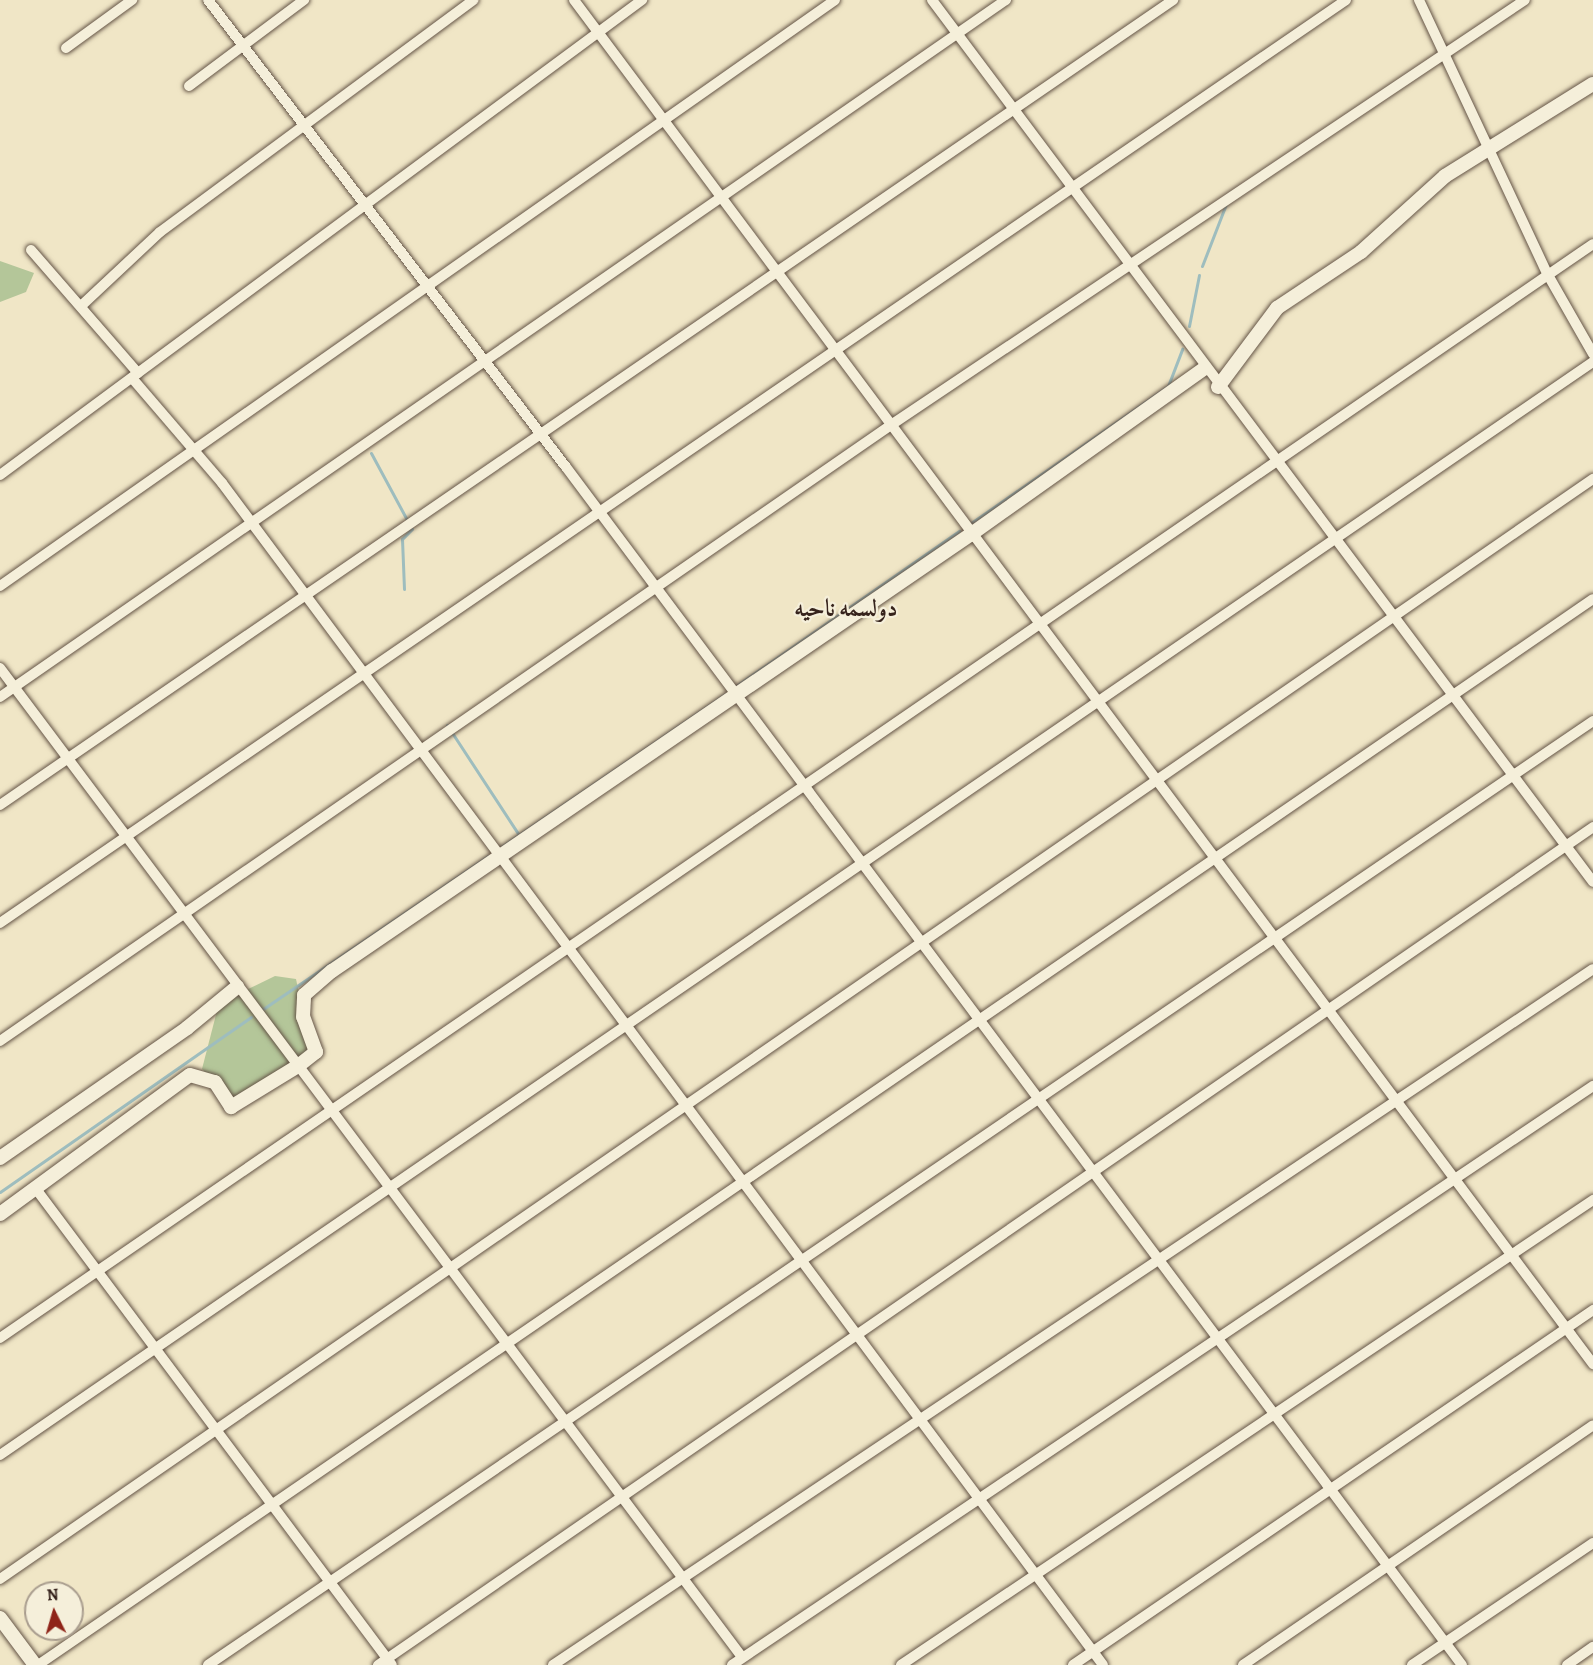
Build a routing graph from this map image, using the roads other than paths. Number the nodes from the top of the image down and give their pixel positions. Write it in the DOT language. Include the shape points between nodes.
graph roads {
  1 [pos="132,0"];
  2 [pos="208,0"];
  3 [pos="304,0"];
  4 [pos="473,0"];
  5 [pos="574,0"];
  6 [pos="642,0"];
  7 [pos="835,0"];
  8 [pos="932,0"];
  9 [pos="1006,0"];
  10 [pos="1173,0"];
  11 [pos="1346,0"];
  12 [pos="1419,0"];
  13 [pos="1525,0"];
  14 [pos="600,32"];
  15 [pos="957,34"];
  16 [pos="242,46"];
  17 [pos="66,48"];
  18 [pos="1442,56"];
  19 [pos="1593,84"];
  20 [pos="189,86"];
  21 [pos="1015,110"];
  22 [pos="662,117"];
  23 [pos="303,128"];
  24 [pos="1492,151"];
  25 [pos="1072,186"];
  26 [pos="718,196"];
  27 [pos="362,207"];
  28 [pos="1593,244"];
  29 [pos="31,250"];
  30 [pos="1131,263"];
  31 [pos="775,274"];
  32 [pos="1548,274"];
  33 [pos="425,286"];
  34 [pos="81,306"];
  35 [pos="835,352"];
  36 [pos="1593,354"];
  37 [pos="482,360"];
  38 [pos="1593,362"];
  39 [pos="1205,368"];
  40 [pos="135,375"];
  41 [pos="1218,387"];
  42 [pos="891,425"];
  43 [pos="540,434"];
  44 [pos="193,455"];
  45 [pos="1278,460"];
  46 [pos="0,475"];
  47 [pos="1593,478"];
  48 [pos="597,511"];
  49 [pos="252,525"];
  50 [pos="970,535"];
  51 [pos="1335,538"];
  52 [pos="0,586"];
  53 [pos="656,590"];
  54 [pos="304,596"];
  55 [pos="1593,599"];
  56 [pos="1394,616"];
  57 [pos="1038,625"];
  58 [pos="0,668"];
  59 [pos="362,673"];
  60 [pos="14,687"];
  61 [pos="735,695"];
  62 [pos="1453,695"];
  63 [pos="0,697"];
  64 [pos="1095,703"];
  65 [pos="1593,721"];
  66 [pos="420,752"];
  67 [pos="68,759"];
  68 [pos="1512,774"];
  69 [pos="1156,783"];
  70 [pos="803,786"];
  71 [pos="0,806"];
  72 [pos="1593,827"];
  73 [pos="126,836"];
  74 [pos="1566,846"];
  75 [pos="499,857"];
  76 [pos="1214,859"];
  77 [pos="860,864"];
  78 [pos="1593,882"];
  79 [pos="184,914"];
  80 [pos="0,922"];
  81 [pos="1273,937"];
  82 [pos="921,945"];
  83 [pos="568,948"];
  84 [pos="1593,969"];
  85 [pos="237,987"];
  86 [pos="1326,1009"];
  87 [pos="978,1021"];
  88 [pos="624,1026"];
  89 [pos="0,1041"];
  90 [pos="298,1066"];
  91 [pos="1593,1086"];
  92 [pos="1037,1099"];
  93 [pos="1396,1102"];
  94 [pos="685,1108"];
  95 [pos="332,1110"];
  96 [pos="2,1151"];
  97 [pos="1092,1172"];
  98 [pos="1453,1178"];
  99 [pos="741,1183"];
  100 [pos="389,1188"];
  101 [pos="36,1190"];
  102 [pos="1593,1200"];
  103 [pos="0,1214"];
  104 [pos="1511,1255"];
  105 [pos="799,1261"];
  106 [pos="1159,1262"];
  107 [pos="450,1269"];
  108 [pos="97,1271"];
  109 [pos="1593,1310"];
  110 [pos="1566,1328"];
  111 [pos="855,1336"];
  112 [pos="1216,1337"];
  113 [pos="0,1338"];
  114 [pos="506,1344"];
  115 [pos="154,1349"];
  116 [pos="1593,1364"];
  117 [pos="1274,1414"];
  118 [pos="564,1421"];
  119 [pos="919,1421"];
  120 [pos="1593,1425"];
  121 [pos="216,1431"];
  122 [pos="0,1455"];
  123 [pos="1332,1490"];
  124 [pos="622,1497"];
  125 [pos="977,1498"];
  126 [pos="271,1505"];
  127 [pos="1593,1543"];
  128 [pos="1388,1565"];
  129 [pos="1035,1575"];
  130 [pos="686,1576"];
  131 [pos="0,1580"];
  132 [pos="330,1582"];
  133 [pos="0,1618"];
  134 [pos="1445,1642"];
  135 [pos="1593,1647"];
  136 [pos="1092,1652"];
  137 [pos="742,1657"];
  138 [pos="386,1663"];
  139 [pos="36,1665"];
  140 [pos="208,1665"];
  141 [pos="553,1665"];
  142 [pos="732,1665"];
  143 [pos="901,1665"];
  144 [pos="1073,1665"];
  145 [pos="1103,1665"];
  146 [pos="1243,1665"];
  147 [pos="1412,1665"];
  148 [pos="1462,1665"];
  149 [pos="1567,1665"];
  1 -- 17 [label="street"];
  2 -- 16 [label="street"];
  3 -- 16 [label="street"];
  4 -- 23 [label="street"];
  5 -- 14 [label="street"];
  6 -- 14 [label="street"];
  7 -- 22 [label="street"];
  8 -- 15 [label="street"];
  9 -- 15 [label="street"];
  10 -- 21 [label="street"];
  11 -- 25 [label="street"];
  12 -- 18 [label="street"];
  13 -- 18 [label="street"];
  14 -- 22 [label="street"];
  14 -- 27 [label="street"];
  15 -- 21 [label="street"];
  15 -- 26 [label="street"];
  16 -- 20 [label="street"];
  16 -- 23 [label="street"];
  18 -- 24 [label="street"];
  18 -- 30 [label="street"];
  19 -- 24 [label="street"];
  21 -- 25 [label="street"];
  21 -- 31 [label="street"];
  22 -- 26 [label="street"];
  22 -- 33 [label="street"];
  23 -- 27 [label="street"];
  23 -- 34 [label="street" via="160,232"];
  24 -- 32 [label="street"];
  24 -- 41 [label="street" via="1445,176 1361,252 1276,308"];
  25 -- 30 [label="street"];
  25 -- 35 [label="street"];
  26 -- 31 [label="street"];
  26 -- 37 [label="street"];
  27 -- 33 [label="street"];
  27 -- 40 [label="street"];
  28 -- 32 [label="street"];
  29 -- 34 [label="street"];
  30 -- 39 [label="street"];
  30 -- 42 [label="street"];
  31 -- 35 [label="street"];
  31 -- 43 [label="street"];
  32 -- 36 [label="street"];
  32 -- 45 [label="street"];
  33 -- 37 [label="street"];
  33 -- 44 [label="street"];
  34 -- 40 [label="street"];
  35 -- 42 [label="street"];
  35 -- 48 [label="street"];
  37 -- 43 [label="street"];
  37 -- 49 [label="street"];
  38 -- 51 [label="street"];
  39 -- 41 [label="street"];
  39 -- 50 [label="street"];
  40 -- 44 [label="street"];
  40 -- 46 [label="street"];
  41 -- 45 [label="street"];
  42 -- 50 [label="street"];
  42 -- 53 [label="street"];
  43 -- 48 [label="street"];
  43 -- 54 [label="street"];
  44 -- 49 [label="street" via="222,483"];
  44 -- 52 [label="street"];
  45 -- 51 [label="street"];
  45 -- 57 [label="street"];
  47 -- 56 [label="street"];
  48 -- 53 [label="street"];
  48 -- 59 [label="street"];
  49 -- 54 [label="street"];
  49 -- 60 [label="street"];
  50 -- 57 [label="street"];
  50 -- 61 [label="street"];
  51 -- 56 [label="street"];
  51 -- 64 [label="street"];
  53 -- 61 [label="street"];
  53 -- 66 [label="street"];
  54 -- 59 [label="street"];
  54 -- 67 [label="street"];
  55 -- 62 [label="street"];
  56 -- 62 [label="street"];
  56 -- 69 [label="street"];
  57 -- 64 [label="street"];
  57 -- 70 [label="street"];
  58 -- 60 [label="street"];
  59 -- 66 [label="street"];
  59 -- 73 [label="street"];
  60 -- 63 [label="street"];
  60 -- 67 [label="street"];
  61 -- 70 [label="street"];
  61 -- 75 [label="street"];
  62 -- 68 [label="street"];
  62 -- 76 [label="street"];
  64 -- 69 [label="street"];
  64 -- 77 [label="street"];
  65 -- 68 [label="street"];
  66 -- 75 [label="street"];
  66 -- 79 [label="street"];
  67 -- 71 [label="street"];
  67 -- 73 [label="street"];
  68 -- 74 [label="street"];
  68 -- 81 [label="street"];
  69 -- 76 [label="street"];
  69 -- 82 [label="street"];
  70 -- 77 [label="street"];
  70 -- 83 [label="street"];
  72 -- 74 [label="street"];
  73 -- 79 [label="street"];
  73 -- 80 [label="street"];
  74 -- 78 [label="street"];
  74 -- 86 [label="street"];
  75 -- 83 [label="street"];
  75 -- 90 [label="street" via="304,994 303,1017 316,1052"];
  76 -- 81 [label="street"];
  76 -- 87 [label="street"];
  77 -- 82 [label="street"];
  77 -- 88 [label="street"];
  79 -- 85 [label="street"];
  79 -- 89 [label="street"];
  81 -- 86 [label="street"];
  81 -- 92 [label="street"];
  82 -- 87 [label="street"];
  82 -- 94 [label="street"];
  83 -- 88 [label="street"];
  83 -- 95 [label="street"];
  84 -- 93 [label="street"];
  85 -- 90 [label="street"];
  85 -- 96 [label="street" via="187,1028"];
  86 -- 93 [label="street"];
  86 -- 97 [label="street"];
  87 -- 92 [label="street"];
  87 -- 99 [label="street"];
  88 -- 94 [label="street"];
  88 -- 100 [label="street"];
  90 -- 95 [label="street"];
  90 -- 101 [label="street" via="231,1107 215,1082 190,1076"];
  91 -- 98 [label="street"];
  92 -- 97 [label="street"];
  92 -- 105 [label="street"];
  93 -- 98 [label="street"];
  93 -- 106 [label="street"];
  94 -- 99 [label="street"];
  94 -- 107 [label="street"];
  95 -- 100 [label="street"];
  95 -- 108 [label="street"];
  97 -- 106 [label="street"];
  97 -- 111 [label="street"];
  98 -- 104 [label="street"];
  98 -- 112 [label="street"];
  99 -- 105 [label="street"];
  99 -- 114 [label="street"];
  100 -- 107 [label="street"];
  100 -- 115 [label="street"];
  101 -- 103 [label="street"];
  101 -- 108 [label="street"];
  102 -- 104 [label="street"];
  104 -- 110 [label="street"];
  104 -- 117 [label="street"];
  105 -- 111 [label="street"];
  105 -- 118 [label="street"];
  106 -- 112 [label="street"];
  106 -- 119 [label="street"];
  107 -- 114 [label="street"];
  107 -- 121 [label="street"];
  108 -- 113 [label="street"];
  108 -- 115 [label="street"];
  109 -- 110 [label="street"];
  110 -- 116 [label="street"];
  110 -- 123 [label="street"];
  111 -- 119 [label="street"];
  111 -- 124 [label="street"];
  112 -- 117 [label="street"];
  112 -- 125 [label="street"];
  114 -- 118 [label="street"];
  114 -- 126 [label="street"];
  115 -- 121 [label="street"];
  115 -- 122 [label="street"];
  117 -- 123 [label="street"];
  117 -- 129 [label="street"];
  118 -- 124 [label="street"];
  118 -- 132 [label="street"];
  119 -- 125 [label="street"];
  119 -- 130 [label="street"];
  120 -- 128 [label="street"];
  121 -- 126 [label="street"];
  121 -- 131 [label="street"];
  123 -- 128 [label="street"];
  123 -- 136 [label="street"];
  124 -- 130 [label="street"];
  124 -- 138 [label="street"];
  125 -- 129 [label="street"];
  125 -- 137 [label="street"];
  126 -- 132 [label="street"];
  126 -- 139 [label="street"];
  127 -- 134 [label="street"];
  128 -- 134 [label="street"];
  128 -- 146 [label="street"];
  129 -- 136 [label="street"];
  129 -- 143 [label="street"];
  130 -- 137 [label="street"];
  130 -- 141 [label="street"];
  132 -- 138 [label="street"];
  132 -- 140 [label="street"];
  133 -- 139 [label="street"];
  134 -- 147 [label="street"];
  134 -- 148 [label="street"];
  135 -- 149 [label="street"];
  136 -- 144 [label="street"];
  136 -- 145 [label="street"];
  137 -- 142 [label="street"];
}
